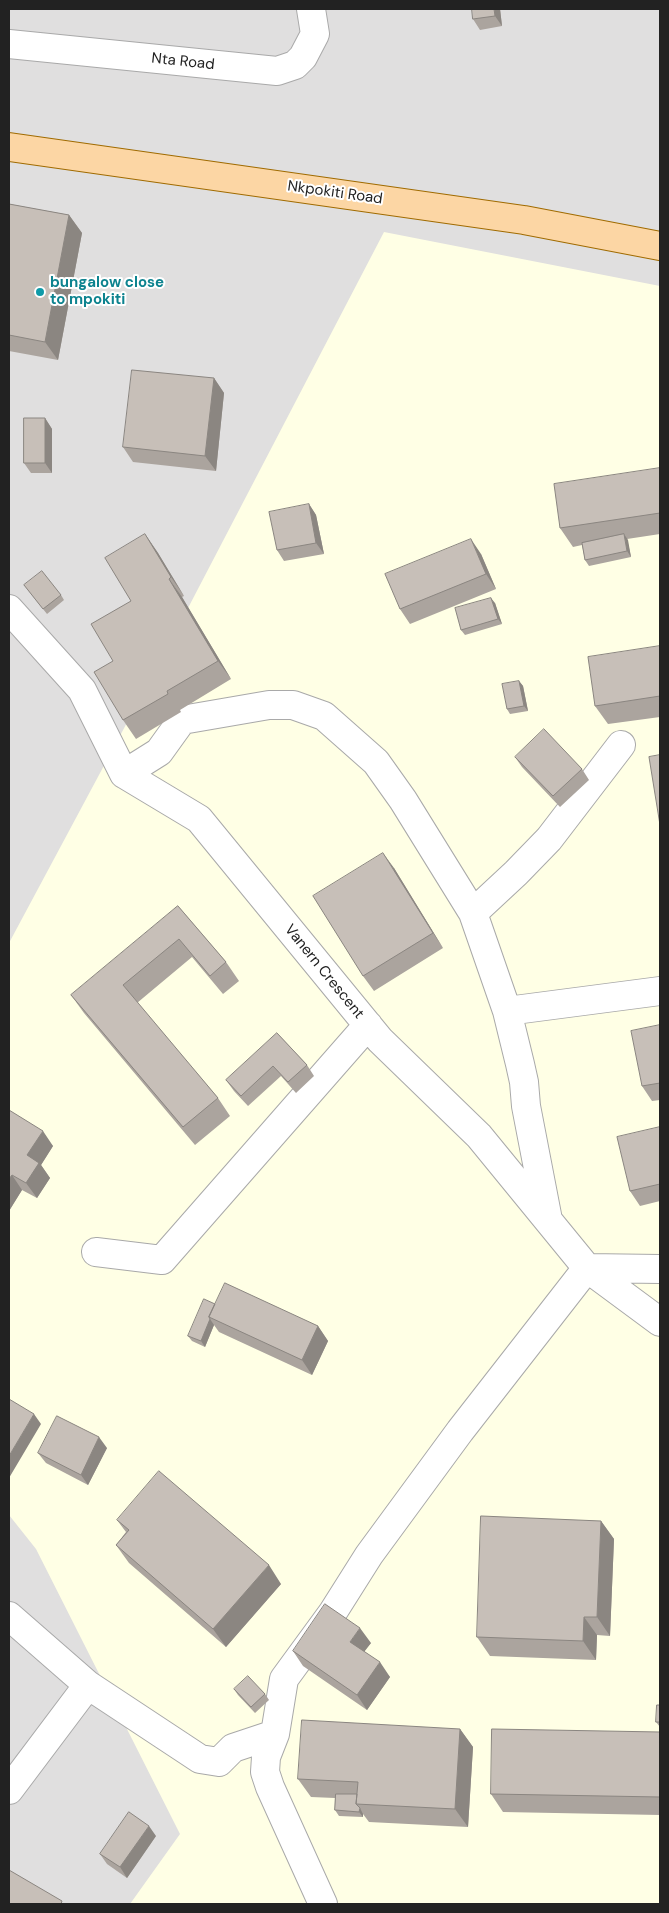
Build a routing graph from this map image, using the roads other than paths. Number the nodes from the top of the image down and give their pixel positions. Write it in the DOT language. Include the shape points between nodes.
graph roads {
  1 [pos="316,17"];
  2 [pos="9,44"];
  3 [pos="9,147"];
  4 [pos="660,246"];
  5 [pos="9,609"];
  6 [pos="621,745"];
  7 [pos="124,774"];
  8 [pos="473,913"];
  9 [pos="660,991"];
  10 [pos="507,1011"];
  11 [pos="368,1026"];
  12 [pos="548,1221"];
  13 [pos="96,1252"];
  14 [pos="587,1268"];
  15 [pos="660,1269"];
  16 [pos="660,1322"];
  17 [pos="9,1616"];
  18 [pos="88,1684"];
  19 [pos="276,1734"];
  20 [pos="9,1790"];
  21 [pos="323,1904"];
  1 -- 2 [label="street, Nta Road" via="303,57 295,65 277,71"];
  3 -- 4 [label="main road, Nkpokiti Road" via="524,220"];
  5 -- 7 [label="street" via="82,690"];
  6 -- 8 [label="street" via="548,839"];
  7 -- 8 [label="street" via="159,752 182,720 269,705 293,705 324,716 376,762"];
  7 -- 11 [label="street, Vanern Crescent" via="199,819"];
  8 -- 10 [label="street"];
  9 -- 10 [label="street"];
  10 -- 12 [label="street" via="524,1082"];
  11 -- 12 [label="street, Vanern Crescent" via="479,1136"];
  11 -- 13 [label="street" via="162,1260"];
  12 -- 14 [label="street, Vanern Crescent"];
  14 -- 15 [label="street"];
  14 -- 16 [label="street, Vanern Crescent"];
  14 -- 19 [label="street" via="454,1439 369,1555 284,1680"];
  17 -- 18 [label="street"];
  18 -- 19 [label="street" via="200,1758 219,1762 233,1748"];
  18 -- 20 [label="street"];
  19 -- 21 [label="street" via="266,1757 265,1772"];
}
